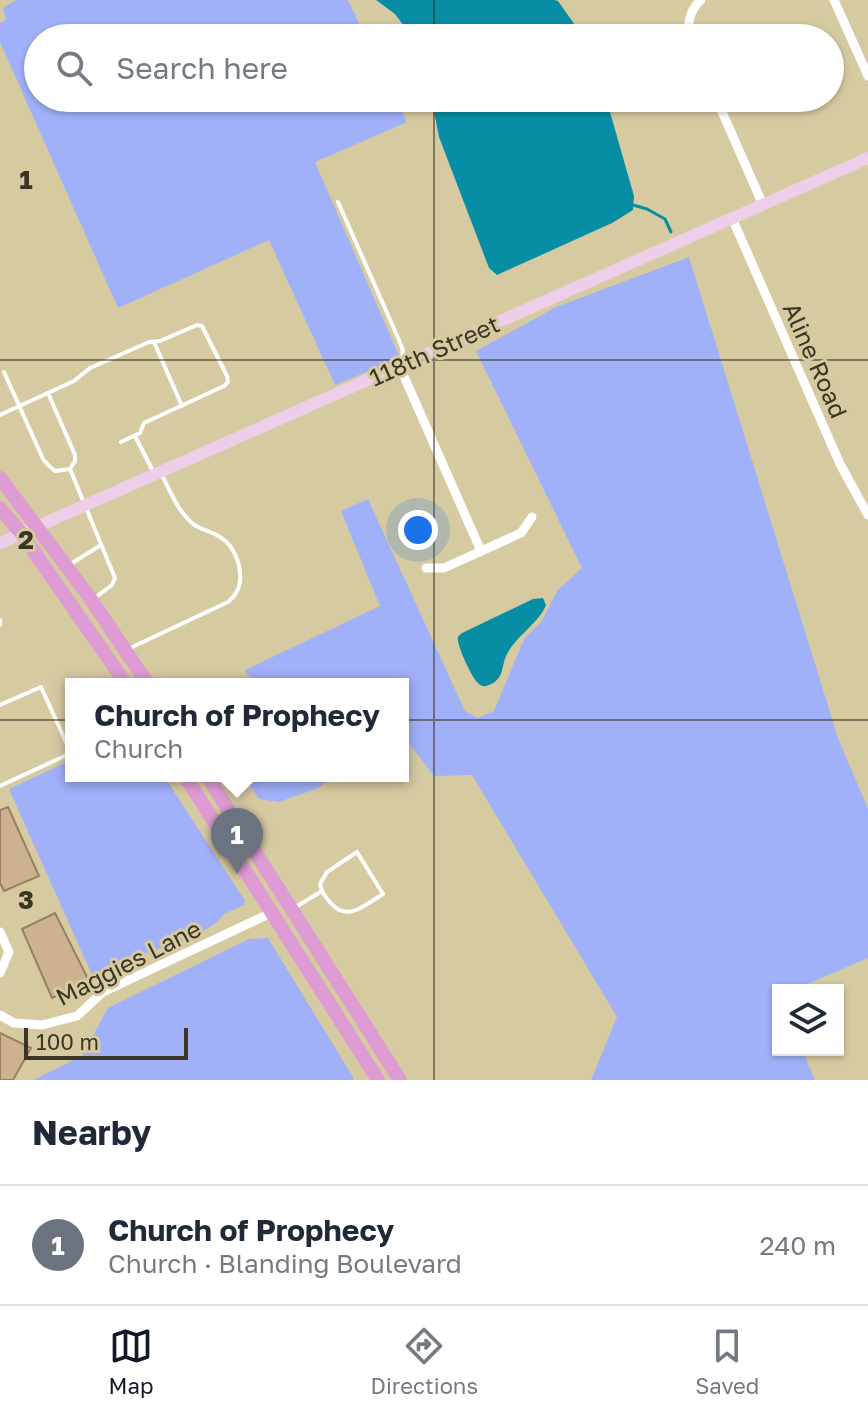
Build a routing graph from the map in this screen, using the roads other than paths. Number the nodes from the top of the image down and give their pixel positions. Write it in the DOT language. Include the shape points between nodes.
graph roads {
  1 [pos="701,0"];
  2 [pos="834,0"];
  3 [pos="688,24"];
  4 [pos="868,76"];
  5 [pos="722,112"];
  6 [pos="868,158"];
  7 [pos="338,202"];
  8 [pos="763,205"];
  9 [pos="732,218"];
  10 [pos="153,342"];
  11 [pos="399,365"];
  12 [pos="4,372"];
  13 [pos="48,393"];
  14 [pos="182,406"];
  15 [pos="19,407"];
  16 [pos="0,415"];
  17 [pos="135,436"];
  18 [pos="121,442"];
  19 [pos="70,469"];
  20 [pos="158,472"];
  21 [pos="0,478"];
  22 [pos="85,505"];
  23 [pos="0,508"];
  24 [pos="868,515"];
  25 [pos="532,517"];
  26 [pos="37,526"];
  27 [pos="21,533"];
  28 [pos="0,543"];
  29 [pos="101,545"];
  30 [pos="481,551"];
  31 [pos="67,567"];
  32 [pos="426,568"];
  33 [pos="92,600"];
  34 [pos="126,650"];
  35 [pos="122,678"];
  36 [pos="144,678"];
  37 [pos="0,705"];
  38 [pos="65,740"];
  39 [pos="65,756"];
  40 [pos="189,782"];
  41 [pos="211,782"];
  42 [pos="0,786"];
  43 [pos="247,874"];
  44 [pos="322,891"];
  45 [pos="292,909"];
  46 [pos="271,913"];
  47 [pos="0,932"];
  48 [pos="317,949"];
  49 [pos="0,973"];
  50 [pos="0,1015"];
  51 [pos="378,1080"];
  52 [pos="400,1080"];
  1 -- 3 [label="street"];
  2 -- 4 [label="street"];
  5 -- 8 [label="street"];
  6 -- 8 [label="street, 118th Street"];
  7 -- 11 [label="lane" via="399,340"];
  8 -- 9 [label="street, 118th Street"];
  9 -- 11 [label="street, 118th Street"];
  9 -- 24 [label="street, Aline Road" via="840,464"];
  10 -- 13 [label="lane" via="90,368"];
  10 -- 14 [label="lane"];
  10 -- 14 [label="lane" via="202,326 227,376 224,386"];
  11 -- 20 [label="street, 118th Street"];
  11 -- 30 [label="street"];
  12 -- 15 [label="lane"];
  13 -- 15 [label="lane"];
  13 -- 19 [label="lane" via="75,455"];
  14 -- 17 [label="lane" via="144,423"];
  15 -- 16 [label="lane"];
  15 -- 19 [label="lane" via="43,459 55,471"];
  17 -- 18 [label="lane"];
  17 -- 20 [label="lane"];
  19 -- 22 [label="lane"];
  20 -- 22 [label="street, 118th Street"];
  20 -- 34 [label="lane" via="194,526 222,537 233,549 240,580 228,602"];
  21 -- 26 [label="main road"];
  22 -- 26 [label="street, 118th Street"];
  22 -- 29 [label="lane"];
  23 -- 27 [label="main road"];
  25 -- 30 [label="street" via="521,533"];
  26 -- 27 [label="street, 118th Street"];
  26 -- 31 [label="main road"];
  27 -- 28 [label="street, 118th Street"];
  27 -- 35 [label="main road"];
  29 -- 31 [label="lane"];
  29 -- 33 [label="lane" via="115,582"];
  30 -- 32 [label="street" via="444,568"];
  31 -- 33 [label="main road"];
  33 -- 34 [label="main road"];
  34 -- 36 [label="main road"];
  37 -- 38 [label="lane" via="41,687"];
  39 -- 42 [label="lane"];
  40 -- 43 [label="main road"];
  41 -- 45 [label="main road"];
  43 -- 45 [label="main road" via="275,901"];
  43 -- 46 [label="main road"];
  44 -- 44 [label="lane" via="329,904 344,912 358,910 383,894 357,852 327,872"];
  44 -- 45 [label="lane"];
  45 -- 48 [label="main road"];
  46 -- 48 [label="main road" via="290,922"];
  46 -- 50 [label="street, Maggies Lane" via="103,992 77,1016 42,1025 14,1023"];
  46 -- 51 [label="main road"];
  47 -- 49 [label="street" via="9,952"];
  48 -- 52 [label="main road"];
}
